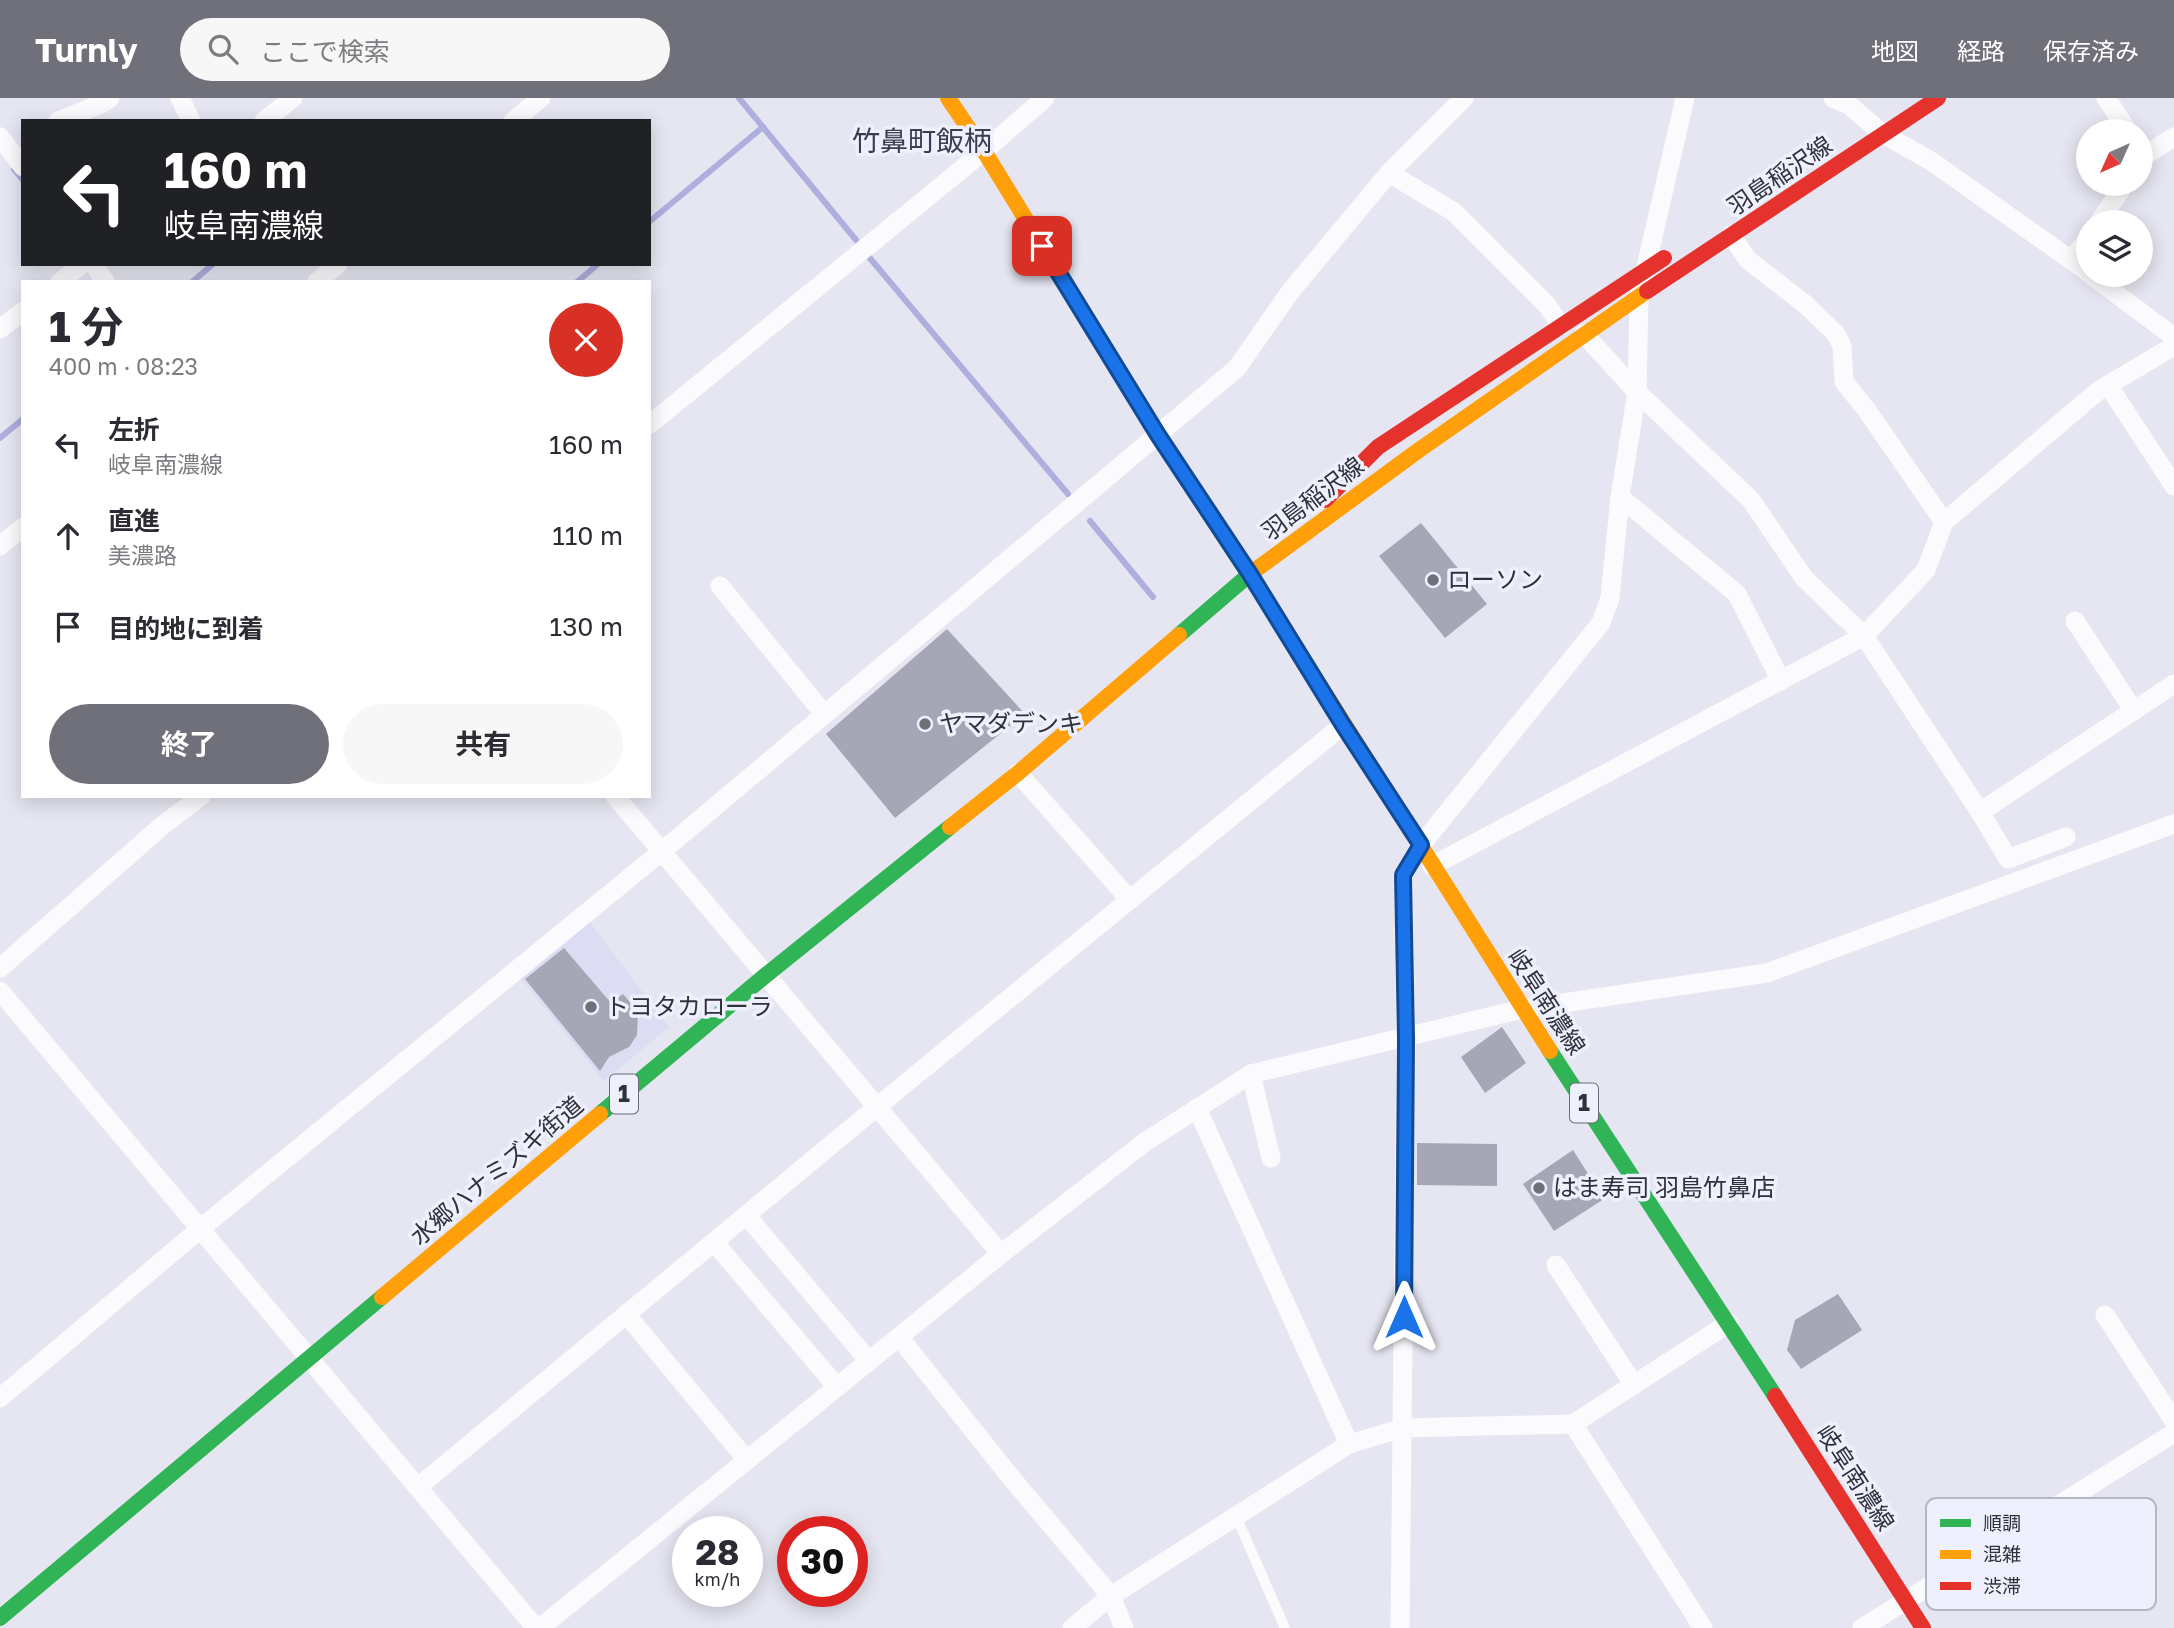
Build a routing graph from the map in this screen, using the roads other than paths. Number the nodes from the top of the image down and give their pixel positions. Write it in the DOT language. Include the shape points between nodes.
graph roads {
  1 [pos="110,98"];
  2 [pos="180,98"];
  3 [pos="293,98"];
  4 [pos="948,98"];
  5 [pos="1045,98"];
  6 [pos="1464,98"];
  7 [pos="1685,98"];
  8 [pos="1833,98"];
  9 [pos="1910,98"];
  10 [pos="1938,98"];
  11 [pos="2106,98"];
  12 [pos="536,99"];
  13 [pos="63,119"];
  14 [pos="190,119"];
  15 [pos="267,119"];
  16 [pos="515,119"];
  17 [pos="2120,119"];
  18 [pos="1876,129"];
  19 [pos="21,134"];
  20 [pos="2174,137"];
  21 [pos="2,139"];
  22 [pos="2153,149"];
  23 [pos="984,151"];
  24 [pos="1814,161"];
  25 [pos="21,164"];
  26 [pos="1389,173"];
  27 [pos="1731,235"];
  28 [pos="1679,248"];
  29 [pos="2076,263"];
  30 [pos="80,266"];
  31 [pos="1646,270"];
  32 [pos="62,280"];
  33 [pos="2108,287"];
  34 [pos="1639,297"];
  35 [pos="21,313"];
  36 [pos="1561,326"];
  37 [pos="0,329"];
  38 [pos="1584,334"];
  39 [pos="2174,337"];
  40 [pos="2174,346"];
  41 [pos="2108,385"];
  42 [pos="1637,392"];
  43 [pos="651,423"];
  44 [pos="1158,435"];
  45 [pos="2174,486"];
  46 [pos="1620,497"];
  47 [pos="1944,522"];
  48 [pos="21,529"];
  49 [pos="0,546"];
  50 [pos="1250,574"];
  51 [pos="720,586"];
  52 [pos="2076,621"];
  53 [pos="1864,636"];
  54 [pos="1781,681"];
  55 [pos="2174,684"];
  56 [pos="2134,711"];
  57 [pos="824,714"];
  58 [pos="1343,725"];
  59 [pos="1018,773"];
  60 [pos="198,798"];
  61 [pos="617,798"];
  62 [pos="1980,812"];
  63 [pos="2174,824"];
  64 [pos="2066,837"];
  65 [pos="1421,845"];
  66 [pos="661,852"];
  67 [pos="1432,866"];
  68 [pos="1129,900"];
  69 [pos="0,968"];
  70 [pos="766,975"];
  71 [pos="0,991"];
  72 [pos="1522,1009"];
  73 [pos="1406,1039"];
  74 [pos="1251,1074"];
  75 [pos="878,1106"];
  76 [pos="1197,1108"];
  77 [pos="1271,1158"];
  78 [pos="746,1215"];
  79 [pos="200,1229"];
  80 [pos="714,1242"];
  81 [pos="1001,1254"];
  82 [pos="1556,1265"];
  83 [pos="626,1314"];
  84 [pos="2105,1315"];
  85 [pos="1729,1324"];
  86 [pos="899,1337"];
  87 [pos="309,1358"];
  88 [pos="869,1361"];
  89 [pos="1634,1385"];
  90 [pos="837,1387"];
  91 [pos="0,1398"];
  92 [pos="2174,1421"];
  93 [pos="1573,1424"];
  94 [pos="1403,1428"];
  95 [pos="2174,1433"];
  96 [pos="1349,1444"];
  97 [pos="747,1460"];
  98 [pos="418,1488"];
  99 [pos="2069,1498"];
  100 [pos="1236,1517"];
  101 [pos="1926,1586"];
  102 [pos="1111,1596"];
  103 [pos="1905,1599"];
  104 [pos="0,1618"];
  105 [pos="538,1628"];
  106 [pos="1072,1628"];
  107 [pos="1124,1628"];
  108 [pos="1285,1628"];
  109 [pos="1400,1628"];
  110 [pos="1703,1628"];
  111 [pos="1862,1628"];
  112 [pos="1923,1628"];
  1 -- 13 [label="street"];
  2 -- 14 [label="street"];
  3 -- 15 [label="street"];
  4 -- 23 [label="main road, 岐阜南濃線"];
  5 -- 23 [label="street"];
  6 -- 26 [label="street"];
  7 -- 31 [label="street"];
  8 -- 18 [label="street" via="1849,105"];
  9 -- 18 [label="main road, 羽島稲沢線"];
  10 -- 18 [label="main road, 羽島稲沢線"];
  11 -- 17 [label="street"];
  12 -- 16 [label="street"];
  18 -- 24 [label="main road, 羽島稲沢線"];
  18 -- 27 [label="main road, 羽島稲沢線"];
  18 -- 29 [label="street" via="1931,161"];
  19 -- 21 [label="street"];
  20 -- 22 [label="street"];
  21 -- 25 [label="street"];
  23 -- 43 [label="street"];
  23 -- 44 [label="main road, 岐阜南濃線"];
  26 -- 36 [label="street" via="1454,212 1547,305"];
  26 -- 44 [label="street" via="1290,292 1237,368"];
  27 -- 34 [label="main road, 羽島稲沢線"];
  27 -- 47 [label="street" via="1748,260 1836,334 1842,346 1844,382"];
  28 -- 31 [label="main road, 羽島稲沢線"];
  30 -- 32 [label="street"];
  31 -- 34 [label="street"];
  31 -- 36 [label="main road, 羽島稲沢線"];
  33 -- 39 [label="street"];
  34 -- 38 [label="main road, 羽島稲沢線"];
  34 -- 42 [label="street"];
  35 -- 37 [label="street"];
  36 -- 50 [label="main road, 羽島稲沢線" via="1378,447"];
  38 -- 42 [label="street"];
  38 -- 50 [label="main road, 羽島稲沢線"];
  40 -- 41 [label="street"];
  41 -- 45 [label="street"];
  41 -- 47 [label="street"];
  42 -- 46 [label="street"];
  42 -- 53 [label="street" via="1751,500 1804,578"];
  44 -- 50 [label="main road, 岐阜南濃線"];
  44 -- 57 [label="street"];
  46 -- 54 [label="street" via="1737,594"];
  46 -- 65 [label="street" via="1610,598 1601,623"];
  47 -- 53 [label="street" via="1926,570"];
  48 -- 49 [label="street"];
  50 -- 58 [label="main road, 岐阜南濃線 / 1"];
  50 -- 59 [label="main road, 水郷ハナミズキ街道 / 1"];
  51 -- 57 [label="street"];
  52 -- 56 [label="street"];
  53 -- 54 [label="street"];
  53 -- 62 [label="street"];
  54 -- 67 [label="street"];
  55 -- 56 [label="street"];
  56 -- 62 [label="street"];
  57 -- 66 [label="street"];
  58 -- 65 [label="main road, 岐阜南濃線 / 1"];
  58 -- 68 [label="street"];
  59 -- 68 [label="street"];
  59 -- 70 [label="main road, 水郷ハナミズキ街道 / 1"];
  60 -- 69 [label="street"];
  61 -- 66 [label="street"];
  62 -- 64 [label="street" via="2008,859"];
  63 -- 72 [label="street" via="1767,973"];
  65 -- 67 [label="main road, 岐阜南濃線 / 1"];
  65 -- 73 [label="street" via="1403,875"];
  66 -- 70 [label="street"];
  66 -- 79 [label="street"];
  67 -- 72 [label="main road, 岐阜南濃線 / 1"];
  68 -- 75 [label="street"];
  70 -- 75 [label="street"];
  70 -- 87 [label="main road, 水郷ハナミズキ街道 / 1"];
  71 -- 79 [label="street"];
  72 -- 73 [label="street"];
  72 -- 85 [label="main road, 岐阜南濃線 / 1"];
  73 -- 74 [label="street"];
  73 -- 94 [label="street"];
  74 -- 76 [label="street"];
  74 -- 77 [label="street"];
  75 -- 78 [label="street"];
  75 -- 81 [label="street"];
  76 -- 81 [label="street" via="1145,1142"];
  76 -- 96 [label="street"];
  78 -- 80 [label="street"];
  78 -- 88 [label="street"];
  79 -- 87 [label="street"];
  79 -- 91 [label="street"];
  80 -- 83 [label="street"];
  80 -- 90 [label="street"];
  81 -- 86 [label="street"];
  82 -- 89 [label="street"];
  83 -- 97 [label="street"];
  83 -- 98 [label="street"];
  84 -- 92 [label="street"];
  85 -- 89 [label="street"];
  85 -- 103 [label="main road, 岐阜南濃線 / 1"];
  86 -- 88 [label="street"];
  86 -- 102 [label="street"];
  87 -- 98 [label="street"];
  87 -- 104 [label="main road, 水郷ハナミズキ街道 / 1"];
  88 -- 90 [label="street"];
  89 -- 93 [label="street"];
  90 -- 97 [label="street"];
  93 -- 94 [label="street"];
  93 -- 110 [label="street"];
  94 -- 96 [label="street"];
  94 -- 109 [label="street"];
  95 -- 99 [label="street"];
  96 -- 100 [label="street"];
  97 -- 105 [label="street"];
  98 -- 105 [label="street"];
  100 -- 102 [label="street"];
  100 -- 108 [label="lane"];
  101 -- 103 [label="street"];
  102 -- 106 [label="street"];
  102 -- 107 [label="street"];
  103 -- 111 [label="street"];
  103 -- 112 [label="main road, 岐阜南濃線 / 1"];
}
